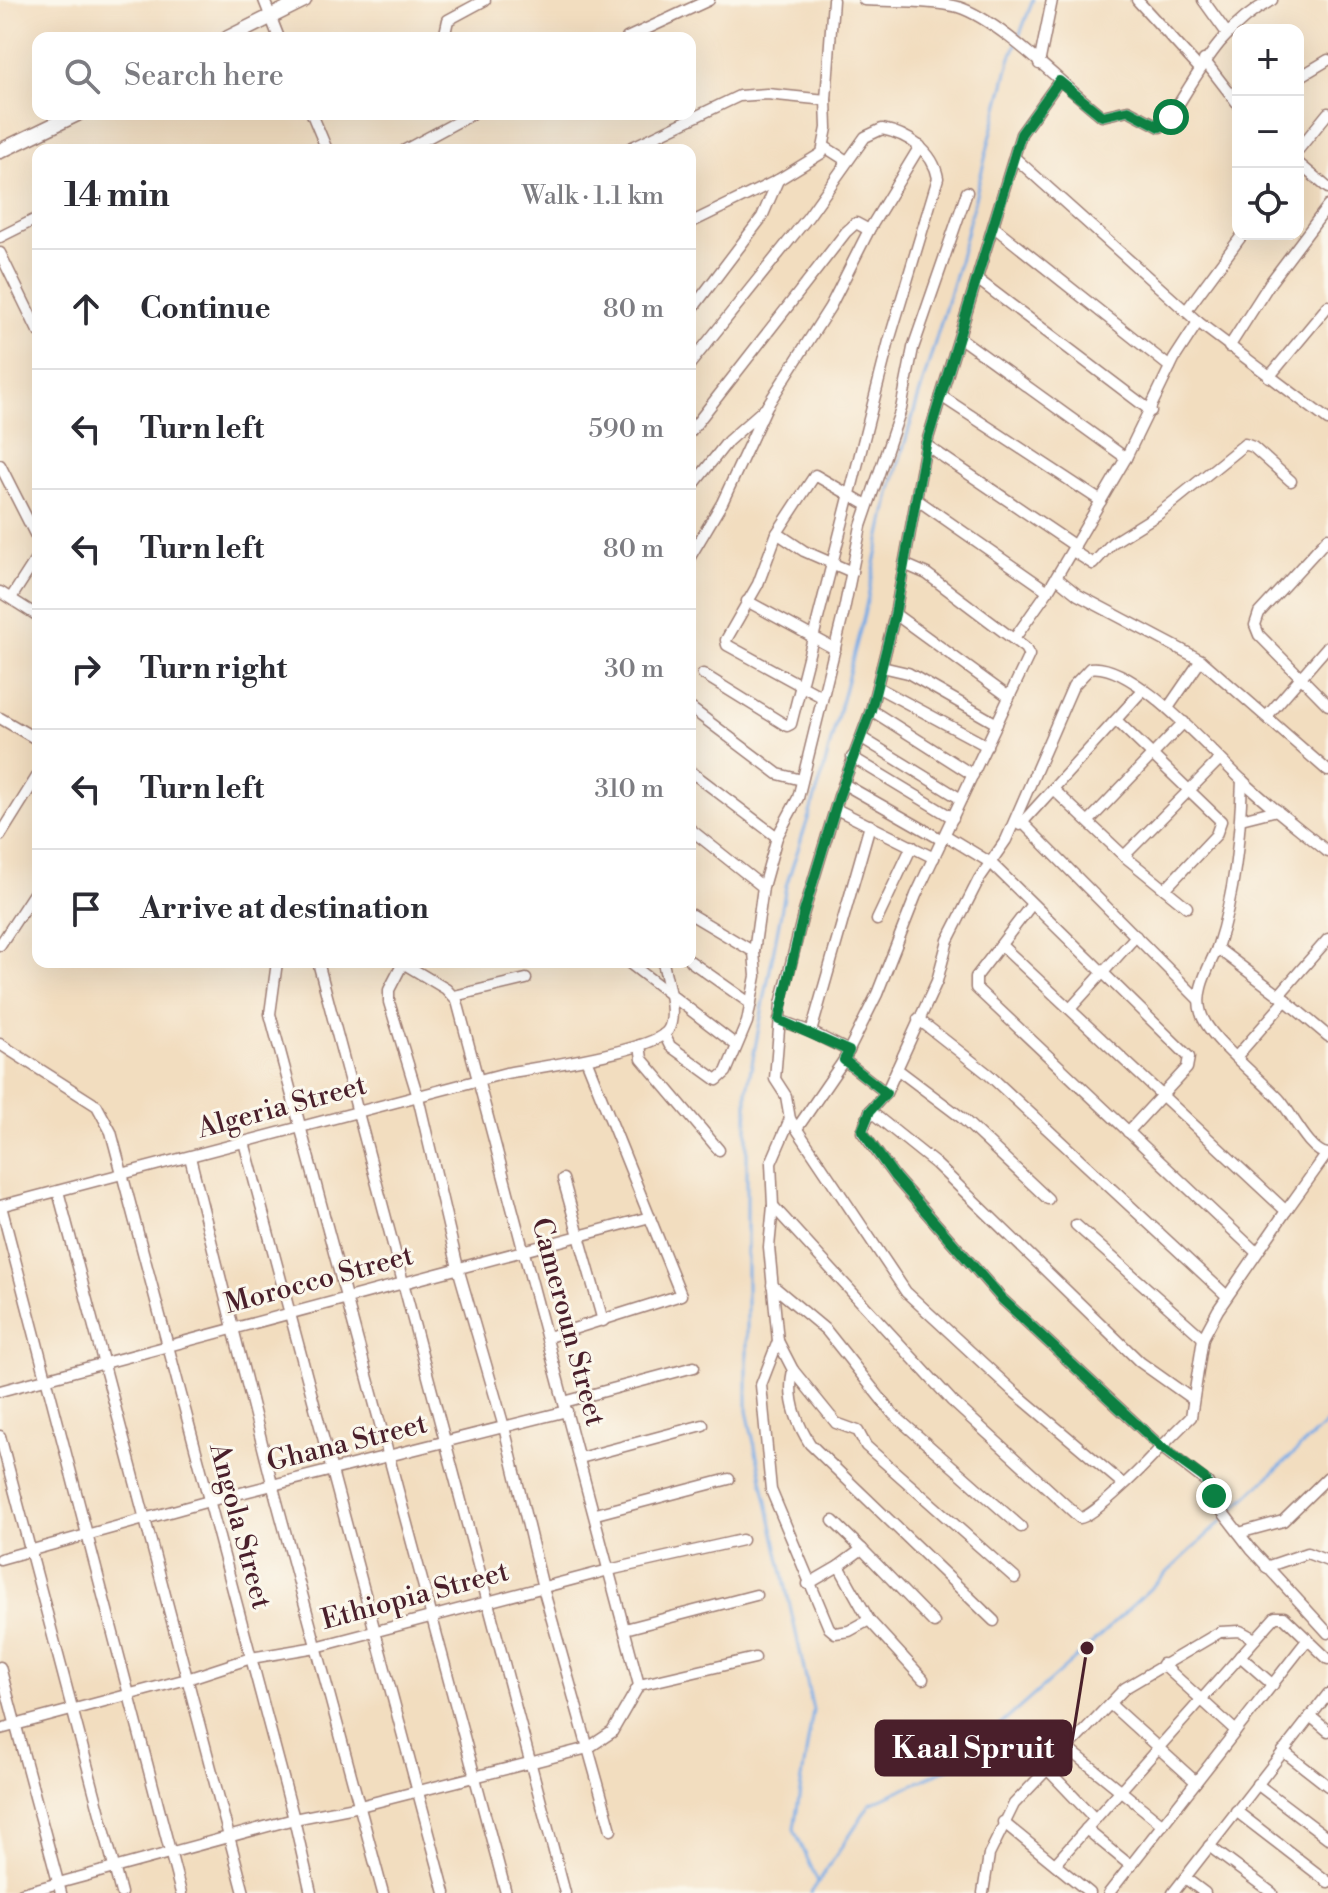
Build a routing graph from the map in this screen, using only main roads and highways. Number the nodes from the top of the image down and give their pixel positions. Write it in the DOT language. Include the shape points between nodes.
graph roads {
  1 [pos="304,0"];
  2 [pos="240,32"];
  3 [pos="65,120"];
  4 [pos="0,151"];
  1 -- 2 [label="main road"];
  3 -- 4 [label="main road"];
}
